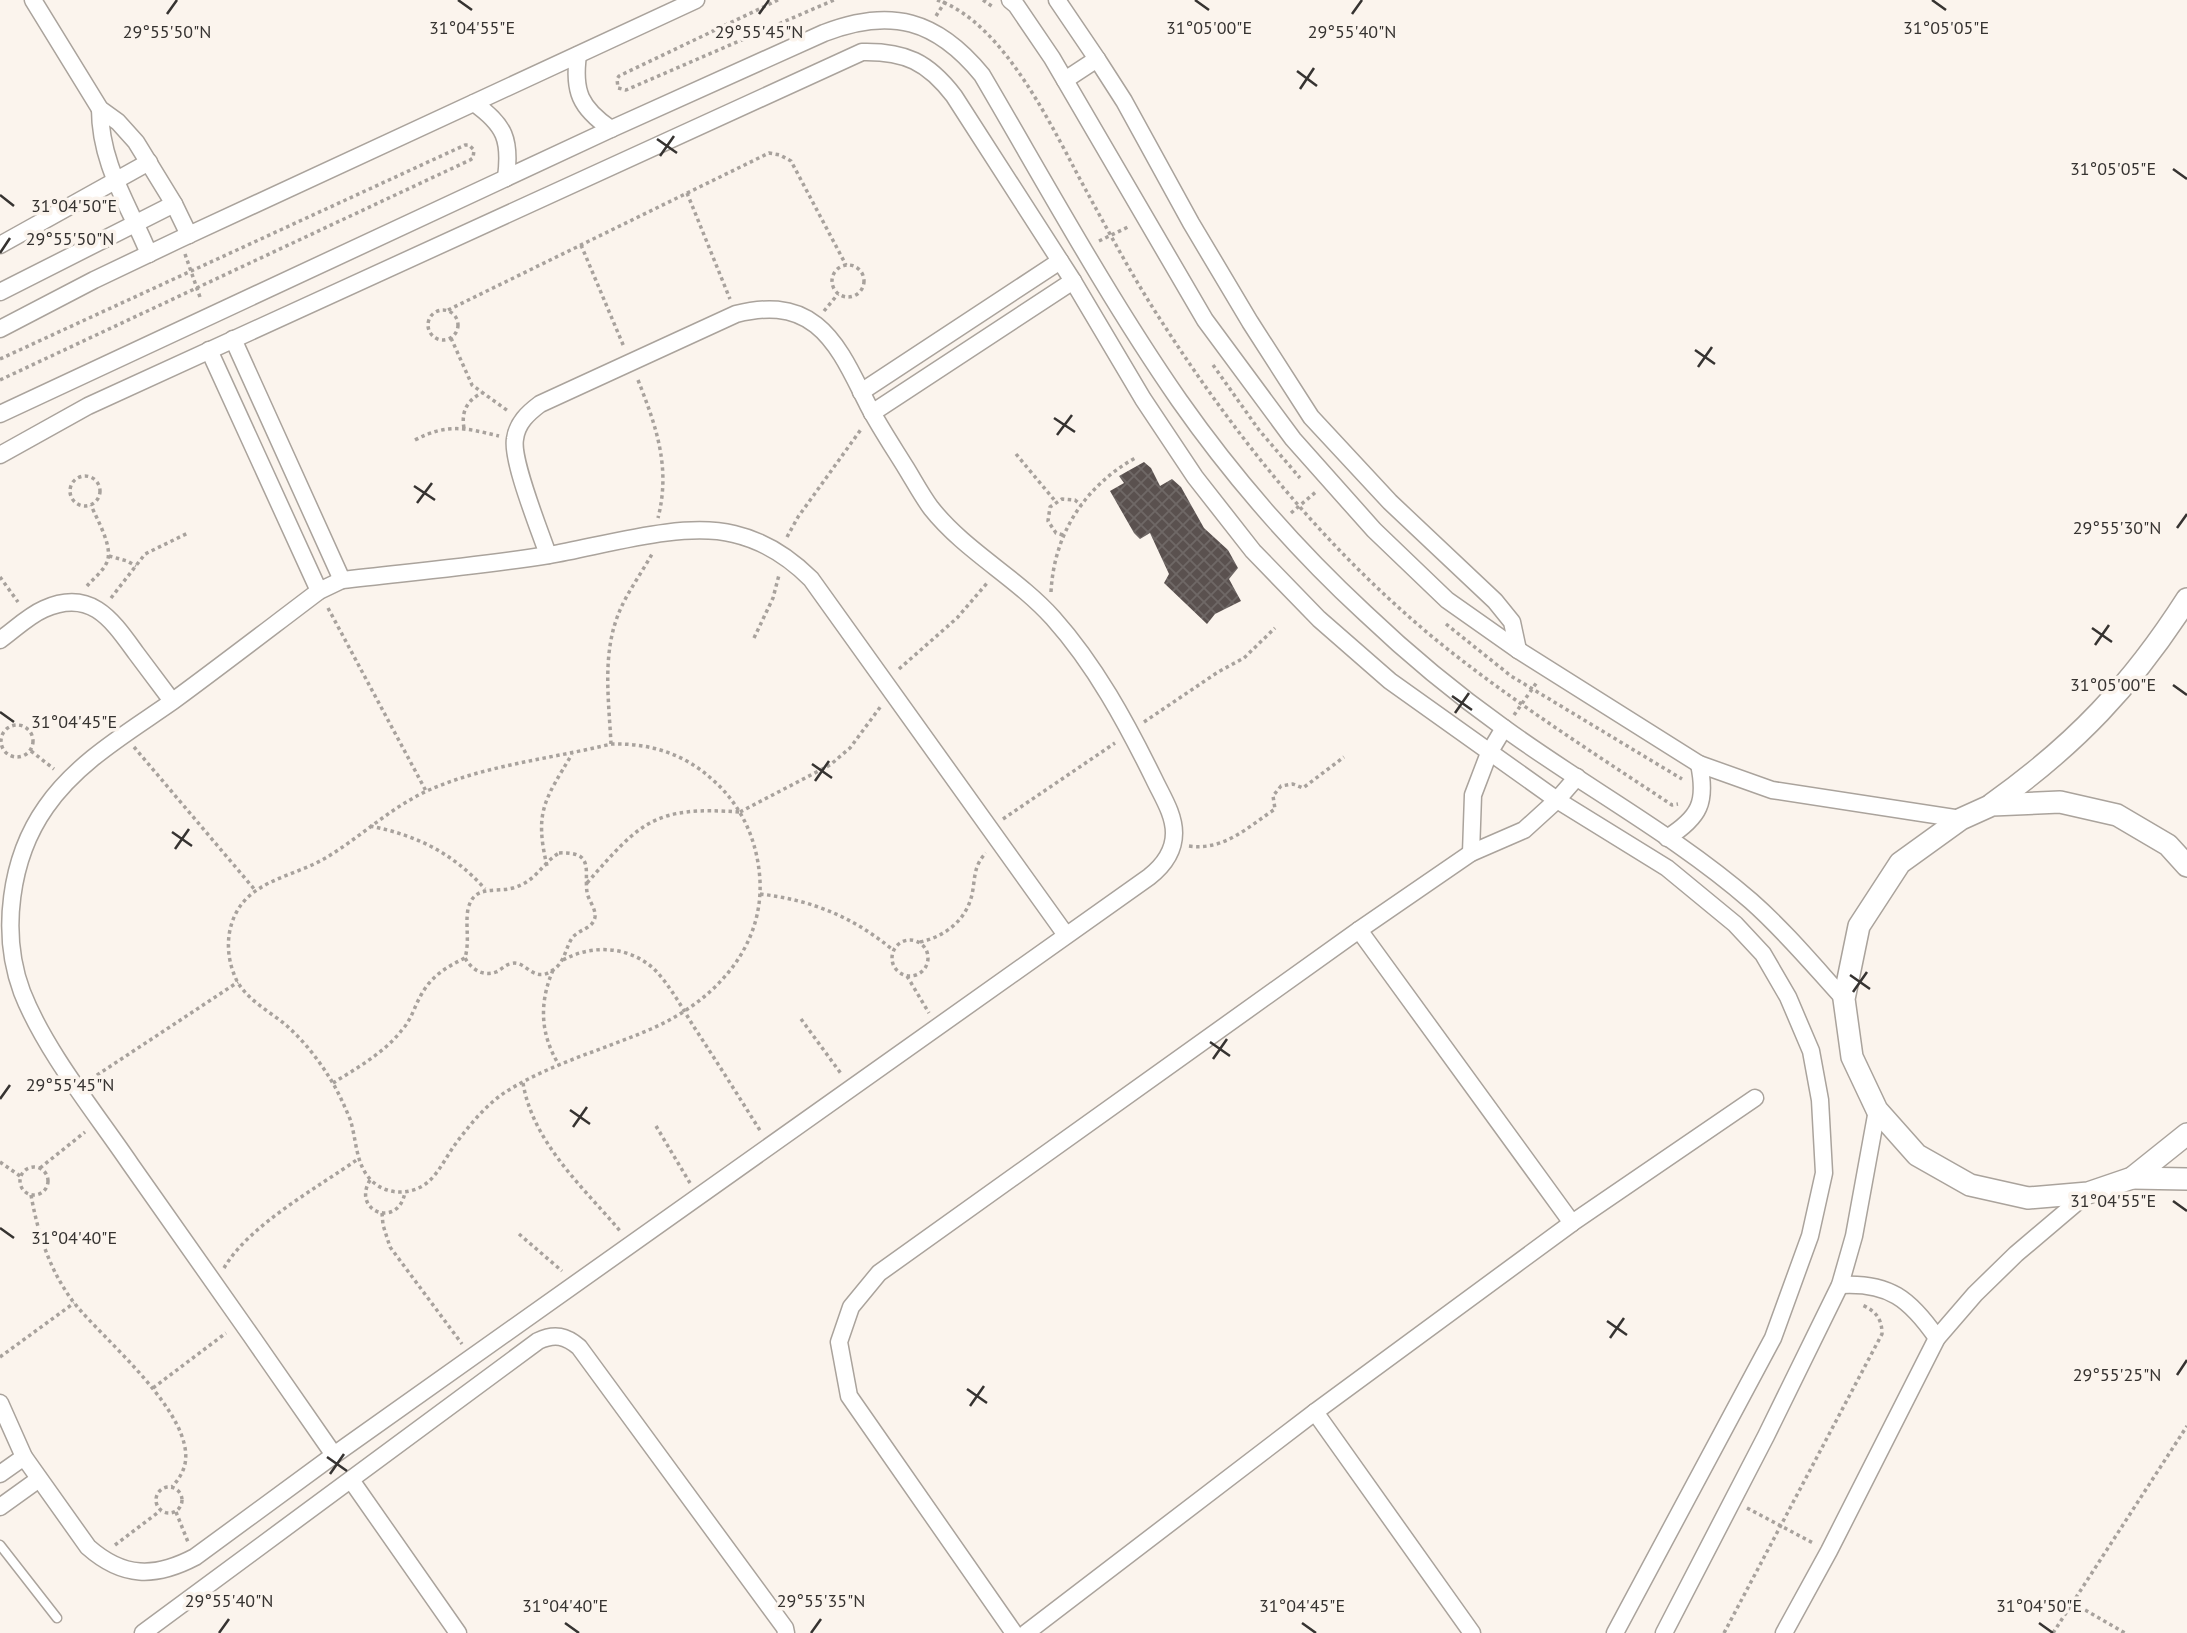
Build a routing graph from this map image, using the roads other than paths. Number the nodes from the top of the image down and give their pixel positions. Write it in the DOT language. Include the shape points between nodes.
graph roads {
  1 [pos="33,0"];
  2 [pos="696,0"];
  3 [pos="1010,0"];
  4 [pos="1057,0"];
  5 [pos="578,55"];
  6 [pos="1097,59"];
  7 [pos="1065,80"];
  8 [pos="474,103"];
  9 [pos="100,109"];
  10 [pos="611,129"];
  11 [pos="149,162"];
  12 [pos="506,178"];
  13 [pos="115,181"];
  14 [pos="174,204"];
  15 [pos="136,223"];
  16 [pos="185,237"];
  17 [pos="0,246"];
  18 [pos="149,254"];
  19 [pos="1060,261"];
  20 [pos="1073,281"];
  21 [pos="0,292"];
  22 [pos="0,329"];
  23 [pos="233,339"];
  24 [pos="209,350"];
  25 [pos="255,387"];
  26 [pos="861,392"];
  27 [pos="231,398"];
  28 [pos="872,413"];
  29 [pos="0,414"];
  30 [pos="0,454"];
  31 [pos="548,555"];
  32 [pos="342,580"];
  33 [pos="319,591"];
  34 [pos="2187,599"];
  35 [pos="0,640"];
  36 [pos="1518,650"];
  37 [pos="172,701"];
  38 [pos="1504,728"];
  39 [pos="1489,753"];
  40 [pos="1699,764"];
  41 [pos="1577,777"];
  42 [pos="1557,800"];
  43 [pos="1992,805"];
  44 [pos="1961,819"];
  45 [pos="1667,838"];
  46 [pos="1471,853"];
  47 [pos="2187,866"];
  48 [pos="1359,930"];
  49 [pos="1066,935"];
  50 [pos="1844,999"];
  51 [pos="1755,1098"];
  52 [pos="1877,1110"];
  53 [pos="2187,1134"];
  54 [pos="2132,1178"];
  55 [pos="2187,1180"];
  56 [pos="2088,1194"];
  57 [pos="1572,1223"];
  58 [pos="1840,1285"];
  59 [pos="1937,1338"];
  60 [pos="0,1403"];
  61 [pos="1315,1412"];
  62 [pos="334,1455"];
  63 [pos="24,1457"];
  64 [pos="0,1474"];
  65 [pos="39,1479"];
  66 [pos="351,1480"];
  67 [pos="0,1507"];
  68 [pos="0,1545"];
  69 [pos="57,1618"];
  70 [pos="144,1633"];
  71 [pos="458,1633"];
  72 [pos="786,1633"];
  73 [pos="1014,1633"];
  74 [pos="1026,1633"];
  75 [pos="1472,1633"];
  76 [pos="1615,1633"];
  77 [pos="1664,1633"];
  78 [pos="1784,1633"];
  1 -- 9 [label="street"];
  2 -- 5 [label="street"];
  3 -- 7 [label="street"];
  4 -- 6 [label="street"];
  5 -- 8 [label="street"];
  5 -- 10 [label="street" via="575,77 580,98 593,117"];
  6 -- 7 [label="street"];
  6 -- 36 [label="street" via="1217,267 1311,417 1390,502 1495,601 1512,622"];
  7 -- 36 [label="street" via="1205,320 1293,439 1374,530 1447,600"];
  8 -- 12 [label="street" via="492,115 504,134 509,156"];
  8 -- 16 [label="street"];
  9 -- 11 [label="street" via="118,122"];
  9 -- 13 [label="street" via="100,133"];
  10 -- 12 [label="street"];
  10 -- 38 [label="street" via="852,22 905,22 939,34 963,52 982,75 1180,400 1237,475 1364,613"];
  11 -- 13 [label="street"];
  11 -- 14 [label="street"];
  12 -- 29 [label="street"];
  13 -- 15 [label="street"];
  13 -- 17 [label="street"];
  14 -- 15 [label="street"];
  14 -- 16 [label="street"];
  15 -- 18 [label="street"];
  15 -- 21 [label="street"];
  16 -- 18 [label="street"];
  18 -- 22 [label="street"];
  19 -- 20 [label="street"];
  19 -- 23 [label="street" via="941,79 905,56 862,52"];
  19 -- 26 [label="street"];
  20 -- 28 [label="street"];
  20 -- 39 [label="street" via="1195,478 1253,551 1319,619 1390,681"];
  23 -- 24 [label="street"];
  23 -- 25 [label="street"];
  24 -- 27 [label="street"];
  24 -- 30 [label="street" via="88,406"];
  25 -- 27 [label="street"];
  25 -- 32 [label="street"];
  26 -- 28 [label="street"];
  26 -- 31 [label="street" via="833,342 814,323 776,309 756,309 540,404 522,421 514,453"];
  27 -- 33 [label="street"];
  28 -- 49 [label="street" via="930,507 1054,619 1095,673 1169,809 1174,842 1160,868"];
  31 -- 32 [label="street"];
  31 -- 49 [label="street" via="706,530 733,533 782,554 811,579"];
  32 -- 33 [label="street"];
  33 -- 37 [label="street"];
  34 -- 43 [label="street" via="2162,638 2101,712 2040,769"];
  35 -- 37 [label="street" via="56,604 87,605 109,617"];
  36 -- 40 [label="street"];
  37 -- 62 [label="street" via="68,780 46,806 18,868 12,901 12,953 21,990 37,1025"];
  38 -- 39 [label="street"];
  38 -- 41 [label="street"];
  39 -- 42 [label="street"];
  39 -- 46 [label="street" via="1473,795"];
  40 -- 44 [label="street" via="1772,790"];
  40 -- 45 [label="street" via="1702,799 1685,826"];
  41 -- 42 [label="street"];
  41 -- 45 [label="street"];
  42 -- 46 [label="street" via="1524,830"];
  42 -- 76 [label="street" via="1667,869 1735,924 1763,954 1811,1051 1821,1100 1824,1173 1810,1236 1773,1338"];
  43 -- 44 [label="street"];
  43 -- 47 [label="street" via="2060,802 2117,815 2168,845"];
  44 -- 50 [label="street" via="1900,863 1866,915 1859,926"];
  45 -- 50 [label="street" via="1752,902"];
  46 -- 48 [label="street"];
  48 -- 57 [label="street"];
  48 -- 73 [label="street" via="879,1273 851,1307 839,1342 849,1396"];
  49 -- 62 [label="street"];
  50 -- 52 [label="street" via="1853,1057"];
  51 -- 57 [label="street"];
  52 -- 56 [label="street" via="1917,1155 1970,1185 2028,1199"];
  52 -- 58 [label="street" via="1854,1236"];
  53 -- 54 [label="street"];
  54 -- 55 [label="street"];
  54 -- 56 [label="street"];
  56 -- 59 [label="street" via="2016,1254"];
  57 -- 61 [label="street"];
  58 -- 59 [label="street" via="1864,1284 1899,1297 1919,1312"];
  58 -- 77 [label="street"];
  59 -- 78 [label="street"];
  60 -- 63 [label="street"];
  61 -- 74 [label="street"];
  61 -- 75 [label="street"];
  62 -- 65 [label="street" via="195,1557 172,1569 147,1573 122,1569 100,1557"];
  63 -- 64 [label="street"];
  63 -- 65 [label="street"];
  65 -- 67 [label="street"];
  66 -- 70 [label="street"];
  66 -- 71 [label="street"];
  66 -- 72 [label="street" via="538,1341 561,1336 579,1347"];
  68 -- 69 [label="lane"];
}
